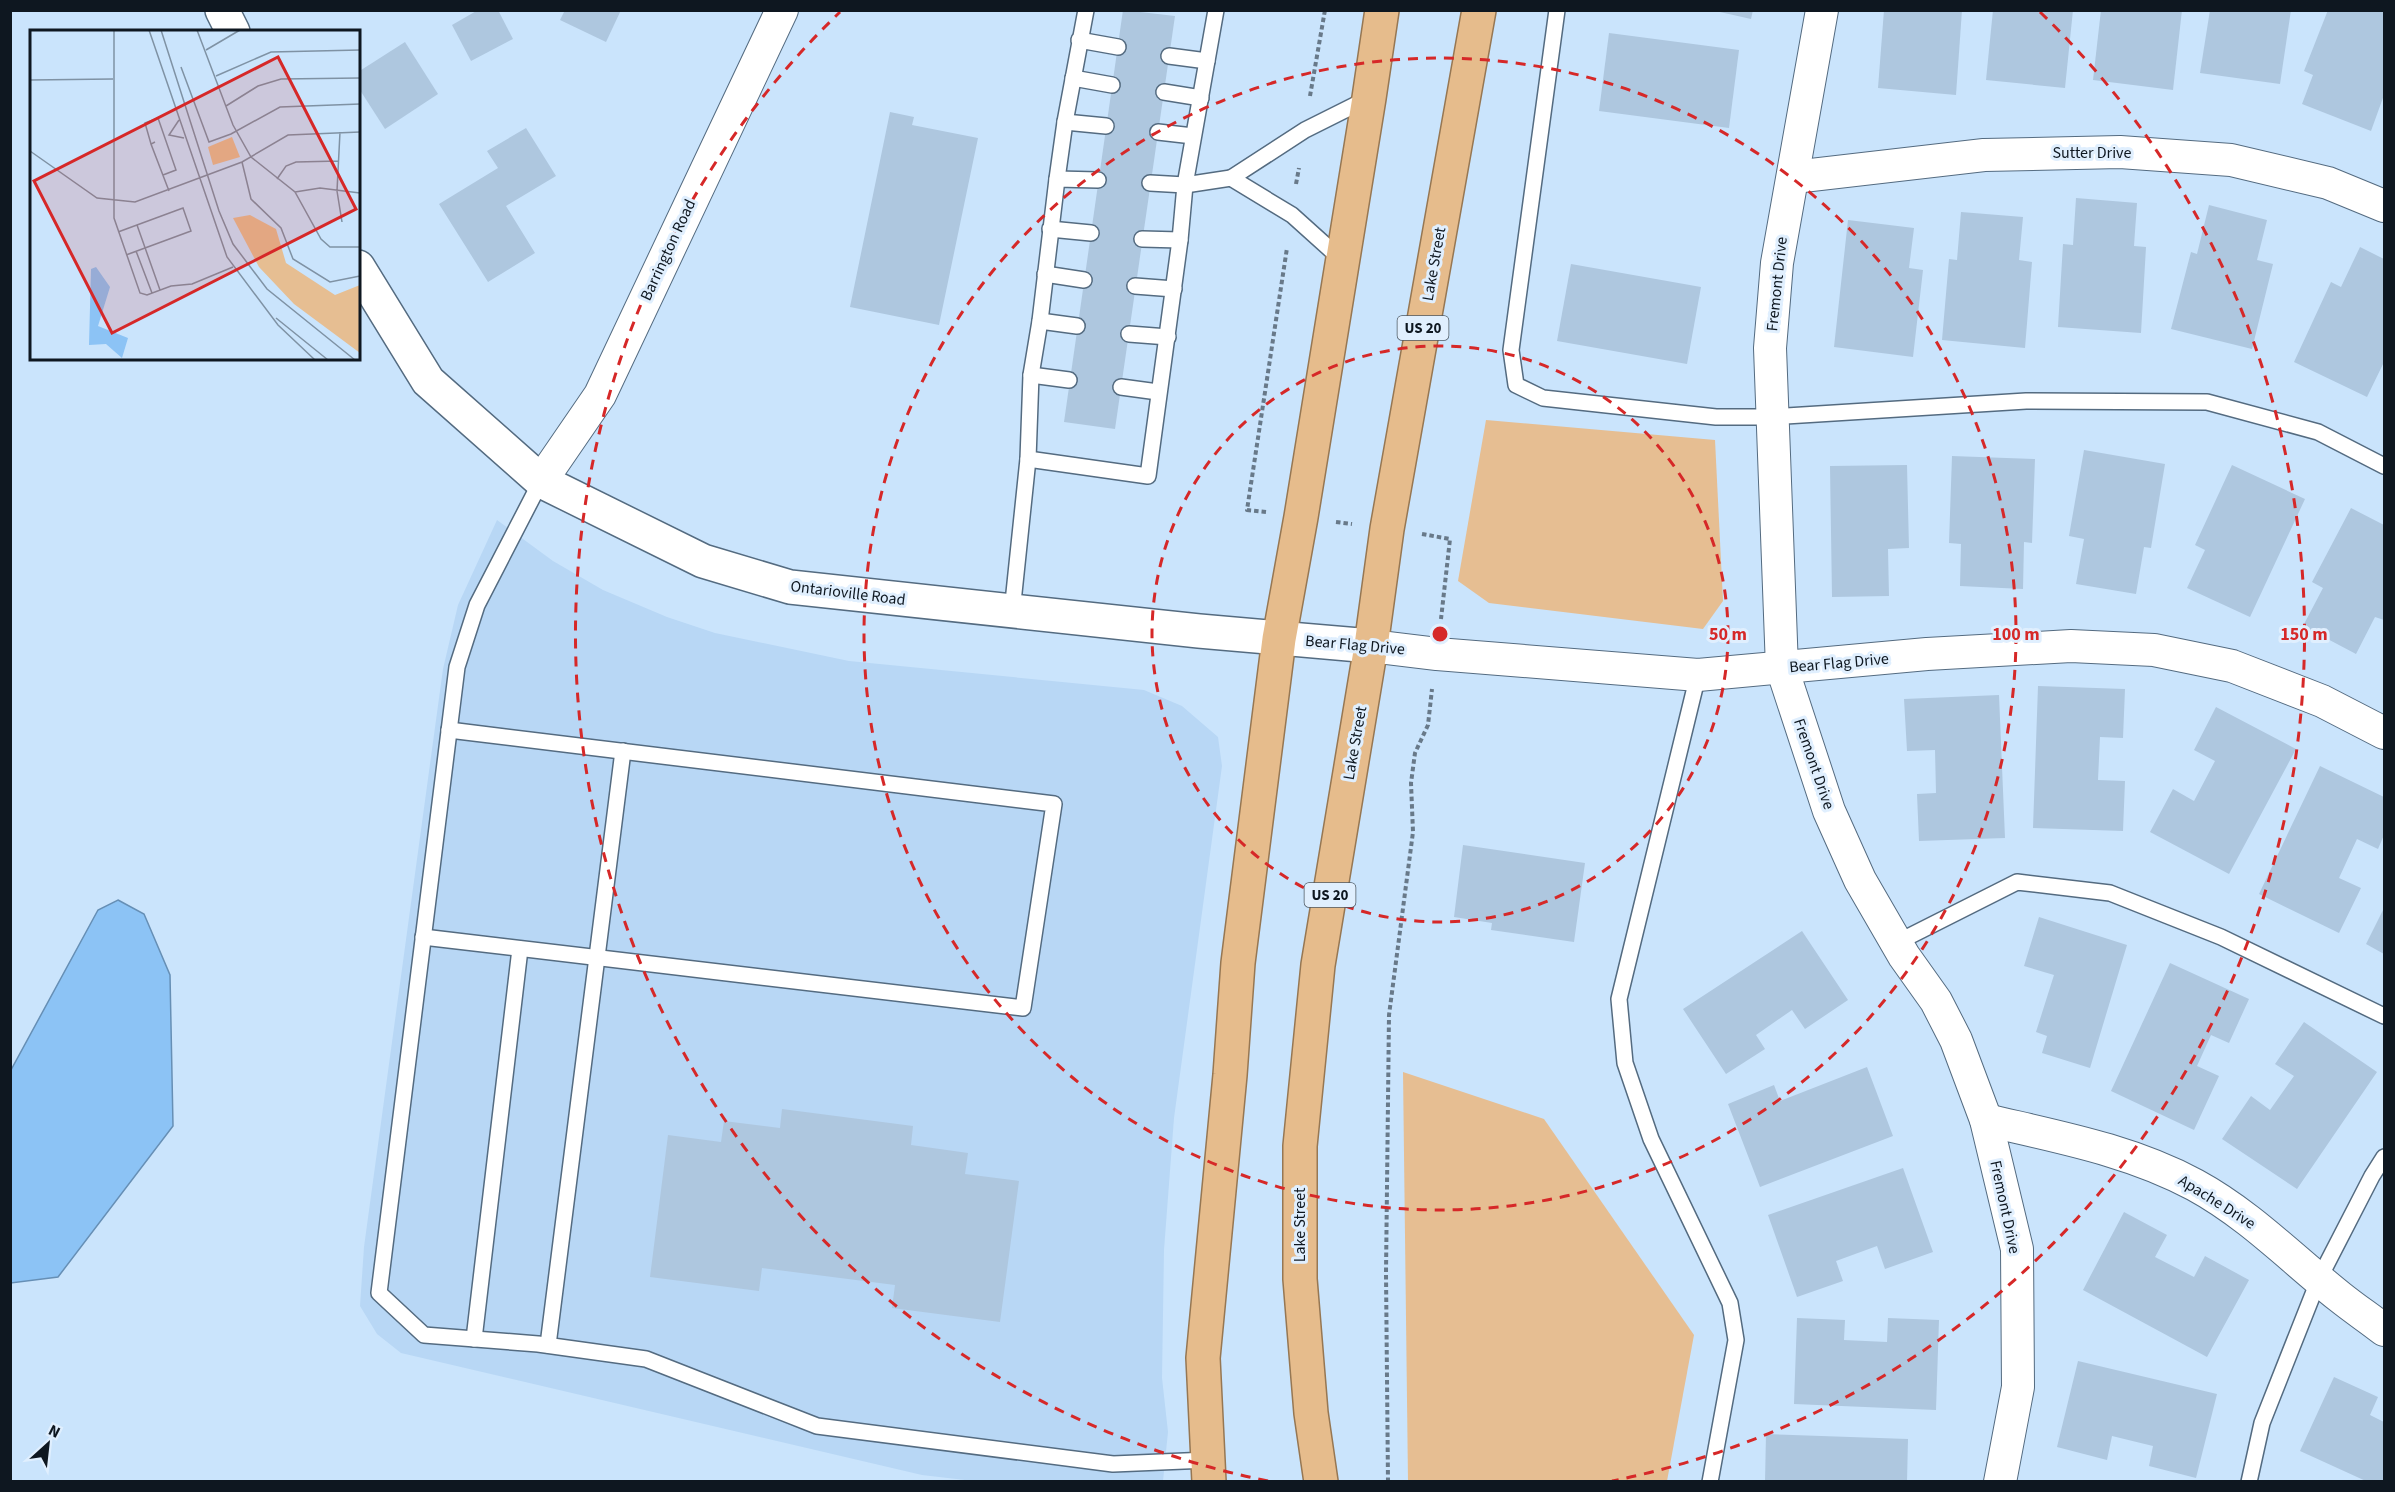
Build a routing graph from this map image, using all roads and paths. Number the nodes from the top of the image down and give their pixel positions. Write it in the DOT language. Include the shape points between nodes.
graph roads {
  1 [pos="222,10"];
  2 [pos="782,10"];
  3 [pos="1086,10"];
  4 [pos="1216,10"];
  5 [pos="1324,10"];
  6 [pos="1382,10"];
  7 [pos="1479,10"];
  8 [pos="1557,10"];
  9 [pos="1822,10"];
  10 [pos="232,30"];
  11 [pos="1078,40"];
  12 [pos="1118,47"];
  13 [pos="1169,56"];
  14 [pos="1207,61"];
  15 [pos="1072,78"];
  16 [pos="1112,85"];
  17 [pos="1164,92"];
  18 [pos="1201,98"];
  19 [pos="1370,98"];
  20 [pos="1065,122"];
  21 [pos="1106,126"];
  22 [pos="1305,130"];
  23 [pos="1158,132"];
  24 [pos="1193,136"];
  25 [pos="1794,177"];
  26 [pos="1231,178"];
  27 [pos="1057,179"];
  28 [pos="1098,180"];
  29 [pos="1150,183"];
  30 [pos="1185,184"];
  31 [pos="2385,206"];
  32 [pos="1292,214"];
  33 [pos="1050,229"];
  34 [pos="1091,233"];
  35 [pos="1142,239"];
  36 [pos="1180,240"];
  37 [pos="1342,260"];
  38 [pos="360,270"];
  39 [pos="1045,274"];
  40 [pos="1084,280"];
  41 [pos="1136,286"];
  42 [pos="1174,289"];
  43 [pos="1040,321"];
  44 [pos="1077,326"];
  45 [pos="1129,334"];
  46 [pos="1168,337"];
  47 [pos="1031,375"];
  48 [pos="1069,380"];
  49 [pos="1121,387"];
  50 [pos="1158,392"];
  51 [pos="1771,417"];
  52 [pos="1029,459"];
  53 [pos="2385,466"];
  54 [pos="541,481"];
  55 [pos="1247,510"];
  56 [pos="1012,612"];
  57 [pos="1279,639"];
  58 [pos="1371,646"];
  59 [pos="1782,668"];
  60 [pos="1698,675"];
  61 [pos="1428,725"];
  62 [pos="449,730"];
  63 [pos="2385,734"];
  64 [pos="623,751"];
  65 [pos="423,937"];
  66 [pos="1896,943"];
  67 [pos="520,949"];
  68 [pos="598,957"];
  69 [pos="2385,1016"];
  70 [pos="1986,1120"];
  71 [pos="2385,1157"];
  72 [pos="2319,1279"];
  73 [pos="2385,1330"];
  74 [pos="474,1339"];
  75 [pos="548,1346"];
  76 [pos="1209,1471"];
  77 [pos="1321,1482"];
  78 [pos="1388,1482"];
  79 [pos="1710,1482"];
  80 [pos="2000,1482"];
  81 [pos="2249,1482"];
  1 -- 10 [label="street"];
  2 -- 54 [label="street, Barrington Road" via="600,395"];
  3 -- 11 [label="lane"];
  4 -- 14 [label="lane"];
  5 -- 22 [label="path"];
  6 -- 19 [label="highway"];
  7 -- 58 [label="highway, Lake Street / US 20" via="1387,529"];
  8 -- 51 [label="lane" via="1511,351 1516,385 1543,398 1716,417"];
  9 -- 25 [label="street, Fremont Drive"];
  11 -- 12 [label="lane"];
  11 -- 15 [label="lane"];
  13 -- 14 [label="lane"];
  14 -- 18 [label="lane"];
  15 -- 16 [label="lane"];
  15 -- 20 [label="lane"];
  17 -- 18 [label="lane"];
  18 -- 24 [label="lane"];
  19 -- 22 [label="lane"];
  19 -- 37 [label="highway"];
  20 -- 21 [label="lane"];
  20 -- 27 [label="lane"];
  22 -- 26 [label="lane"];
  22 -- 32 [label="path"];
  23 -- 24 [label="lane"];
  24 -- 30 [label="lane"];
  25 -- 31 [label="street, Sutter Drive" via="1984,155 2120,152 2230,160 2328,183"];
  25 -- 51 [label="street, Fremont Drive" via="1777,263 1770,348"];
  26 -- 30 [label="lane"];
  26 -- 32 [label="lane"];
  27 -- 28 [label="lane"];
  27 -- 33 [label="lane"];
  29 -- 30 [label="lane"];
  30 -- 36 [label="lane"];
  32 -- 37 [label="lane"];
  32 -- 55 [label="path"];
  33 -- 34 [label="lane"];
  33 -- 39 [label="lane"];
  35 -- 36 [label="lane"];
  36 -- 42 [label="lane"];
  37 -- 57 [label="highway"];
  38 -- 54 [label="street, Ontarioville Road" via="428,381"];
  39 -- 40 [label="lane"];
  39 -- 43 [label="lane"];
  41 -- 42 [label="lane"];
  42 -- 46 [label="lane"];
  43 -- 44 [label="lane"];
  43 -- 47 [label="lane"];
  45 -- 46 [label="lane"];
  46 -- 50 [label="lane"];
  47 -- 48 [label="lane"];
  47 -- 52 [label="lane"];
  49 -- 50 [label="lane"];
  50 -- 52 [label="lane" via="1148,476"];
  51 -- 53 [label="lane" via="2026,401 2207,402 2318,432"];
  51 -- 59 [label="street, Fremont Drive"];
  52 -- 56 [label="lane"];
  54 -- 56 [label="street, Ontarioville Road" via="703,561 790,587"];
  54 -- 62 [label="lane" via="477,605 457,667"];
  56 -- 57 [label="street, Ontarioville Road"];
  57 -- 58 [label="street, Bear Flag Drive"];
  57 -- 76 [label="highway" via="1238,963 1203,1358"];
  58 -- 60 [label="street, Bear Flag Drive"];
  58 -- 77 [label="highway, Lake Street / US 20" via="1318,965 1300,1146 1300,1279"];
  59 -- 60 [label="street, Bear Flag Drive"];
  59 -- 63 [label="street, Bear Flag Drive" via="2071,646 2154,650 2232,666 2322,701"];
  59 -- 66 [label="street, Fremont Drive" via="1829,812 1860,880"];
  60 -- 79 [label="lane" via="1619,999 1625,1064 1652,1139 1730,1303 1736,1340"];
  61 -- 78 [label="path" via="1415,753 1411,783 1413,832 1389,1015"];
  62 -- 64 [label="lane"];
  62 -- 65 [label="lane"];
  64 -- 68 [label="lane"];
  64 -- 68 [label="lane" via="1054,804 1023,1008"];
  65 -- 67 [label="lane"];
  65 -- 74 [label="lane" via="379,1293 424,1335"];
  66 -- 69 [label="lane" via="2017,882 2110,893 2221,937"];
  66 -- 70 [label="street, Fremont Drive" via="1946,1020"];
  67 -- 68 [label="lane"];
  67 -- 74 [label="lane"];
  68 -- 75 [label="lane"];
  70 -- 72 [label="street, Apache Drive" via="2118,1152 2195,1185 2270,1236"];
  70 -- 80 [label="street, Fremont Drive" via="2017,1249 2019,1387"];
  71 -- 72 [label="lane"];
  72 -- 73 [label="street, Apache Drive"];
  72 -- 81 [label="lane" via="2262,1423"];
  74 -- 75 [label="lane"];
  75 -- 76 [label="lane" via="646,1359 817,1426 1113,1464"];
}
